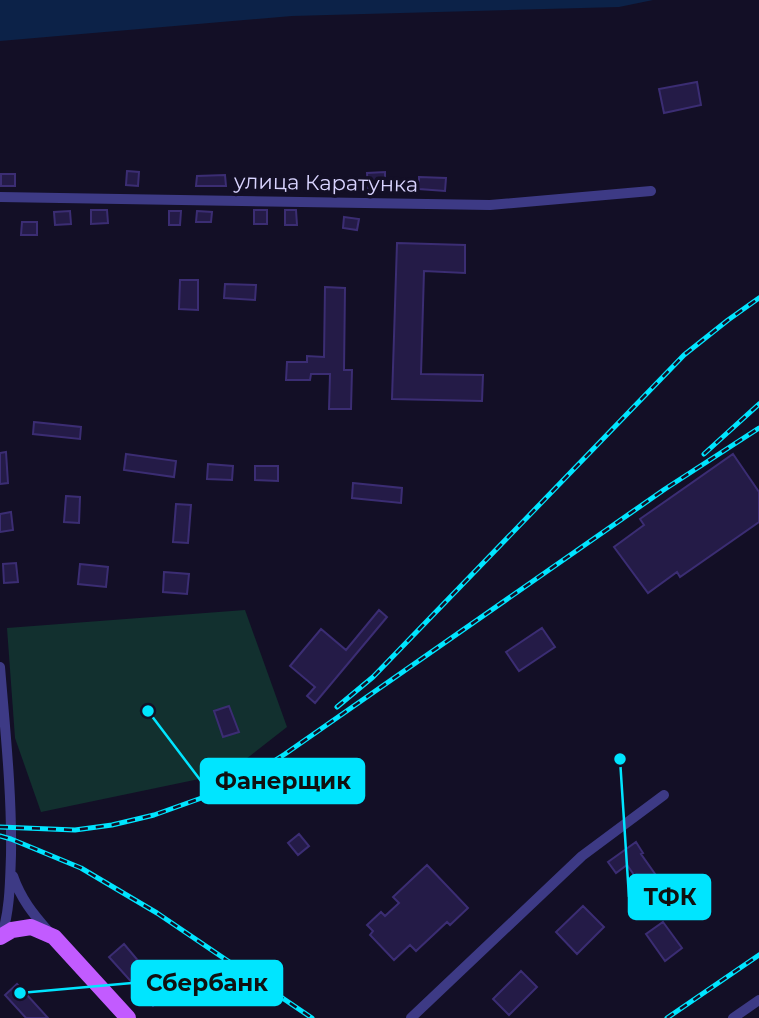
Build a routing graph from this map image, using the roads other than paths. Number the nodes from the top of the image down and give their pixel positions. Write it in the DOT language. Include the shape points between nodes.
graph roads {
  1 [pos="651,191"];
  2 [pos="0,197"];
  3 [pos="0,667"];
  4 [pos="3,750"];
  5 [pos="664,795"];
  6 [pos="11,870"];
  7 [pos="1,936"];
  8 [pos="54,937"];
  9 [pos="759,1000"];
  10 [pos="128,1018"];
  11 [pos="411,1018"];
  12 [pos="733,1018"];
  1 -- 2 [label="street, улица Каратунка" via="490,205"];
  3 -- 4 [label="street"];
  4 -- 6 [label="street" via="12,828"];
  5 -- 11 [label="street" via="582,856"];
  6 -- 7 [label="street"];
  6 -- 8 [label="street" via="26,905"];
  7 -- 8 [label="main road" via="31,927"];
  8 -- 10 [label="main road"];
  9 -- 12 [label="street"];
}
